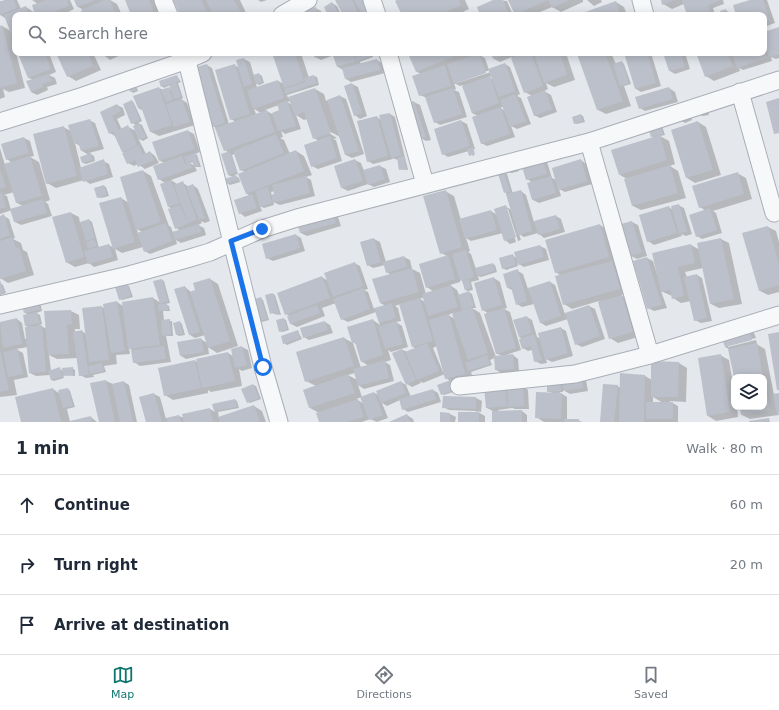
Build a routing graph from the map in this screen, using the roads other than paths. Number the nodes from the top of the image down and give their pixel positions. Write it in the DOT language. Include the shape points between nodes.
graph roads {
  1 [pos="163,0"];
  2 [pos="308,0"];
  3 [pos="372,0"];
  4 [pos="641,0"];
  5 [pos="168,12"];
  6 [pos="287,12"];
  7 [pos="376,12"];
  8 [pos="644,12"];
  9 [pos="389,56"];
  10 [pos="186,57"];
  11 [pos="779,80"];
  12 [pos="740,92"];
  13 [pos="0,122"];
  14 [pos="589,142"];
  15 [pos="425,184"];
  16 [pos="774,213"];
  17 [pos="231,241"];
  18 [pos="0,305"];
  19 [pos="779,315"];
  20 [pos="650,355"];
  21 [pos="459,386"];
  22 [pos="279,422"];
  1 -- 5 [label="street"];
  2 -- 6 [label="street"];
  3 -- 7 [label="street"];
  4 -- 8 [label="street"];
  9 -- 15 [label="street"];
  10 -- 13 [label="street"];
  10 -- 17 [label="street"];
  11 -- 12 [label="street"];
  12 -- 14 [label="street"];
  12 -- 16 [label="street"];
  14 -- 15 [label="street"];
  14 -- 20 [label="street"];
  15 -- 17 [label="street" via="297,218"];
  17 -- 18 [label="street" via="210,252 129,275"];
  17 -- 22 [label="street"];
  19 -- 20 [label="street"];
  20 -- 21 [label="street" via="575,374"];
}
